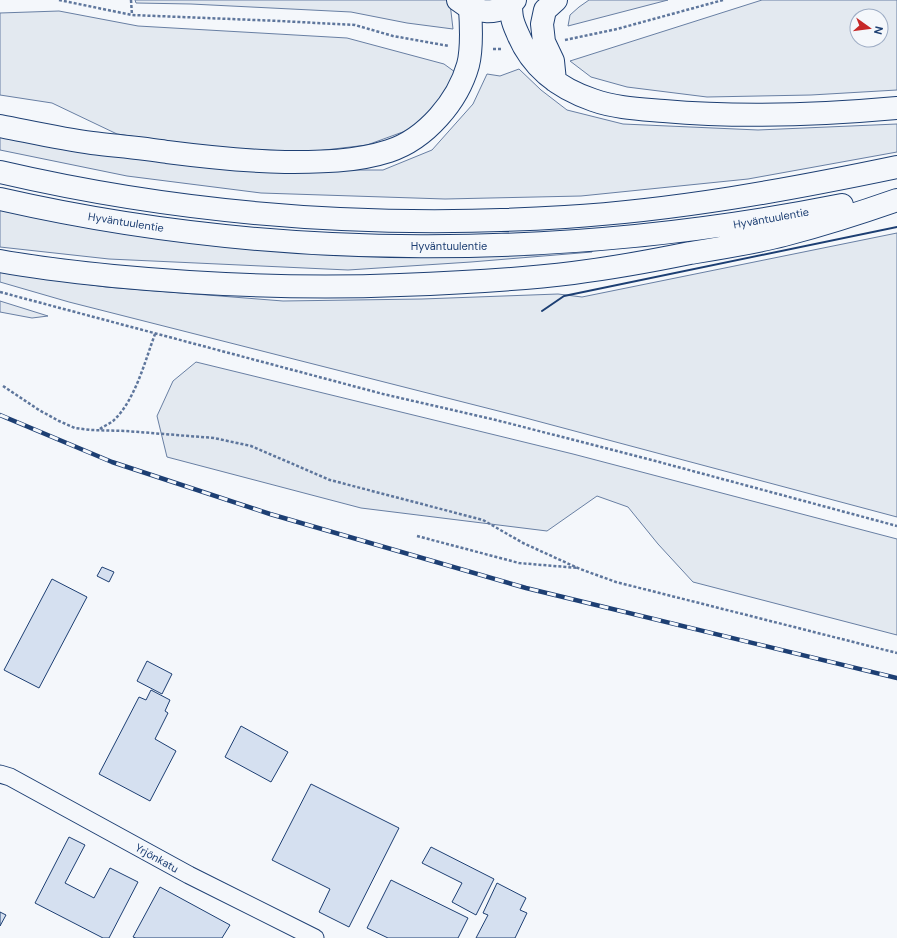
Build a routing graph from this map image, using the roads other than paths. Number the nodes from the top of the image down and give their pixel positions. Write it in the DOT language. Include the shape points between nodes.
graph roads {
  1 [pos="556,0"];
  2 [pos="513,2"];
  3 [pos="464,4"];
  4 [pos="555,81"];
  5 [pos="897,108"];
  6 [pos="0,126"];
  7 [pos="897,167"];
  8 [pos="0,172"];
  9 [pos="897,193"];
  10 [pos="0,199"];
  11 [pos="897,200"];
  12 [pos="0,261"];
  13 [pos="0,774"];
  14 [pos="316,938"];
  1 -- 4 [label="main road" via="546,10 542,24 544,42 553,60"];
  2 -- 3 [label="main road" via="502,9 491,11 480,11"];
  2 -- 4 [label="main road" via="510,16 523,48 539,68"];
  3 -- 6 [label="main road" via="471,29 469,64 458,91 445,110 428,127 408,141 390,150 353,160 262,161 205,157 92,143"];
  4 -- 5 [label="main road" via="570,91 594,101 705,115 820,113"];
  7 -- 8 [label="main road" via="774,192 635,211 565,217 432,221 360,220 225,210 96,192"];
  9 -- 10 [label="main road, Hyväntuulentie" via="777,218 701,229 567,242 431,247 291,242 223,236 89,217"];
  11 -- 12 [label="main road" via="781,235 705,251 572,273 485,280 363,286 257,286 154,280"];
  13 -- 14 [label="street, Yrjönkatu" via="10,777 189,876"];
}
